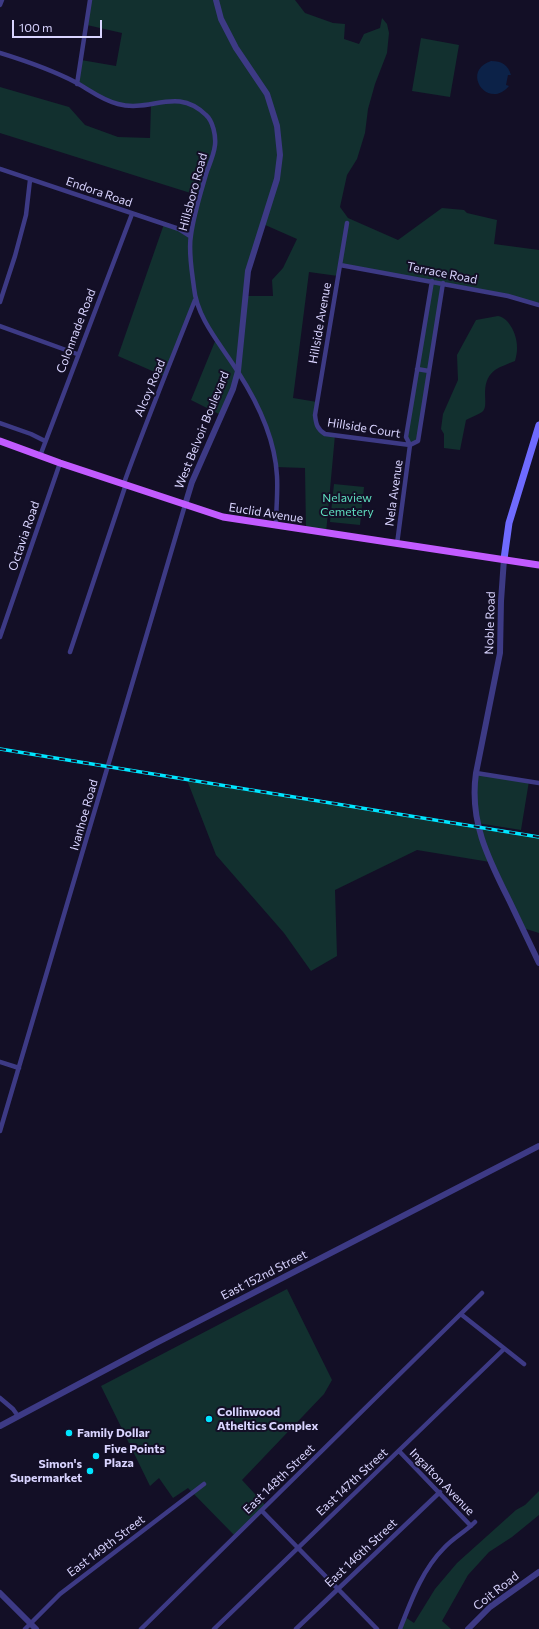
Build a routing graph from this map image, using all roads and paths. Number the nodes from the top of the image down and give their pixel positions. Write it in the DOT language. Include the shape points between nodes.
graph roads {
  1 [pos="2,0"];
  2 [pos="90,0"];
  3 [pos="216,0"];
  4 [pos="0,5"];
  5 [pos="0,53"];
  6 [pos="78,84"];
  7 [pos="0,169"];
  8 [pos="30,180"];
  9 [pos="132,214"];
  10 [pos="348,223"];
  11 [pos="190,236"];
  12 [pos="340,265"];
  13 [pos="432,281"];
  14 [pos="443,283"];
  15 [pos="195,300"];
  16 [pos="0,302"];
  17 [pos="539,305"];
  18 [pos="0,326"];
  19 [pos="77,354"];
  20 [pos="417,369"];
  21 [pos="238,371"];
  22 [pos="429,371"];
  23 [pos="0,423"];
  24 [pos="539,425"];
  25 [pos="317,426"];
  26 [pos="0,441"];
  27 [pos="45,441"];
  28 [pos="410,445"];
  29 [pos="40,456"];
  30 [pos="60,463"];
  31 [pos="125,484"];
  32 [pos="185,505"];
  33 [pos="276,526"];
  34 [pos="397,544"];
  35 [pos="504,559"];
  36 [pos="539,565"];
  37 [pos="0,637"];
  38 [pos="70,652"];
  39 [pos="476,773"];
  40 [pos="539,783"];
  41 [pos="539,963"];
  42 [pos="0,1062"];
  43 [pos="19,1068"];
  44 [pos="0,1131"];
  45 [pos="539,1146"];
  46 [pos="482,1293"];
  47 [pos="462,1315"];
  48 [pos="504,1349"];
  49 [pos="524,1364"];
  50 [pos="0,1398"];
  51 [pos="18,1416"];
  52 [pos="0,1426"];
  53 [pos="399,1451"];
  54 [pos="204,1484"];
  55 [pos="440,1492"];
  56 [pos="262,1510"];
  57 [pos="298,1547"];
  58 [pos="539,1572"];
  59 [pos="338,1588"];
  60 [pos="0,1593"];
  61 [pos="30,1623"];
  62 [pos="25,1629"];
  63 [pos="36,1629"];
  64 [pos="141,1629"];
  65 [pos="214,1629"];
  66 [pos="296,1629"];
  67 [pos="377,1629"];
  68 [pos="400,1629"];
  69 [pos="468,1629"];
  1 -- 4 [label="street"];
  2 -- 6 [label="street"];
  3 -- 21 [label="street, West Belvoir Boulevard" via="221,19 236,48 267,94 277,126 280,154 276,179 248,271"];
  5 -- 6 [label="street, Hillsboro Road" via="32,63"];
  6 -- 11 [label="street, Hillsboro Road" via="99,97 119,104 134,106 181,100 194,104 208,116 215,134 215,147"];
  7 -- 8 [label="street, Endora Road"];
  8 -- 9 [label="street, Endora Road"];
  8 -- 16 [label="street" via="16,256"];
  9 -- 11 [label="street, Endora Road" via="179,229"];
  9 -- 19 [label="street, Colonnade Road"];
  10 -- 12 [label="street, Hillside Avenue"];
  11 -- 15 [label="street, Hillsboro Road"];
  12 -- 13 [label="street, Terrace Road"];
  12 -- 25 [label="street, Hillside Avenue" via="315,415"];
  13 -- 14 [label="street, Terrace Road"];
  13 -- 20 [label="street, Nela Avenue"];
  14 -- 17 [label="street, Terrace Road"];
  14 -- 22 [label="street, Nela Avenue"];
  15 -- 21 [label="street, Hillsboro Road" via="216,339"];
  15 -- 31 [label="street, Alcoy Road" via="144,428"];
  18 -- 19 [label="street"];
  19 -- 27 [label="street, Colonnade Road"];
  20 -- 22 [label="street"];
  20 -- 28 [label="street, Nela Avenue" via="406,437"];
  21 -- 32 [label="street, West Belvoir Boulevard" via="233,390 192,482"];
  21 -- 33 [label="street, Hillsboro Road" via="257,405 271,440 277,476"];
  22 -- 28 [label="street, Nela Avenue" via="418,441"];
  23 -- 27 [label="street"];
  24 -- 35 [label="main road, Noble Road" via="509,523"];
  25 -- 28 [label="street, Hillside Court" via="325,434"];
  26 -- 29 [label="main road, Euclid Avenue"];
  27 -- 29 [label="street, Colonnade Road"];
  28 -- 34 [label="street, Nela Avenue"];
  29 -- 30 [label="main road, Euclid Avenue"];
  30 -- 31 [label="main road, Euclid Avenue"];
  30 -- 37 [label="street, Octavia Road"];
  31 -- 32 [label="main road, Euclid Avenue"];
  31 -- 38 [label="street, Alcoy Road"];
  32 -- 33 [label="main road, Euclid Avenue" via="223,518"];
  32 -- 43 [label="street, Ivanhoe Road"];
  33 -- 34 [label="main road, Euclid Avenue"];
  34 -- 35 [label="main road, Euclid Avenue"];
  35 -- 36 [label="main road, Euclid Avenue"];
  35 -- 39 [label="street, Noble Road" via="500,653"];
  39 -- 40 [label="street"];
  39 -- 41 [label="street, Noble Road" via="473,798 477,823 487,855"];
  42 -- 43 [label="street"];
  43 -- 44 [label="street, Ivanhoe Road"];
  45 -- 51 [label="street, East 152nd Street"];
  46 -- 47 [label="street, East 148th Street"];
  47 -- 48 [label="street"];
  47 -- 56 [label="street, East 148th Street"];
  48 -- 49 [label="street"];
  48 -- 53 [label="street, East 147th Street"];
  50 -- 51 [label="street" via="14,1409"];
  51 -- 52 [label="street, East 152nd Street"];
  53 -- 55 [label="street, Ingalton Avenue"];
  53 -- 57 [label="street, East 147th Street"];
  54 -- 61 [label="street, East 149th Street" via="60,1594"];
  55 -- 59 [label="street, East 146th Street"];
  55 -- 68 [label="street, Ingalton Avenue" via="473,1524 433,1559"];
  56 -- 57 [label="street"];
  56 -- 64 [label="street, East 148th Street"];
  57 -- 59 [label="street"];
  57 -- 65 [label="street, East 147th Street"];
  58 -- 69 [label="street, Coit Road" via="490,1607"];
  59 -- 66 [label="street, East 146th Street"];
  59 -- 67 [label="street"];
  60 -- 61 [label="street"];
  61 -- 62 [label="street, East 149th Street"];
  61 -- 63 [label="street"];
}
